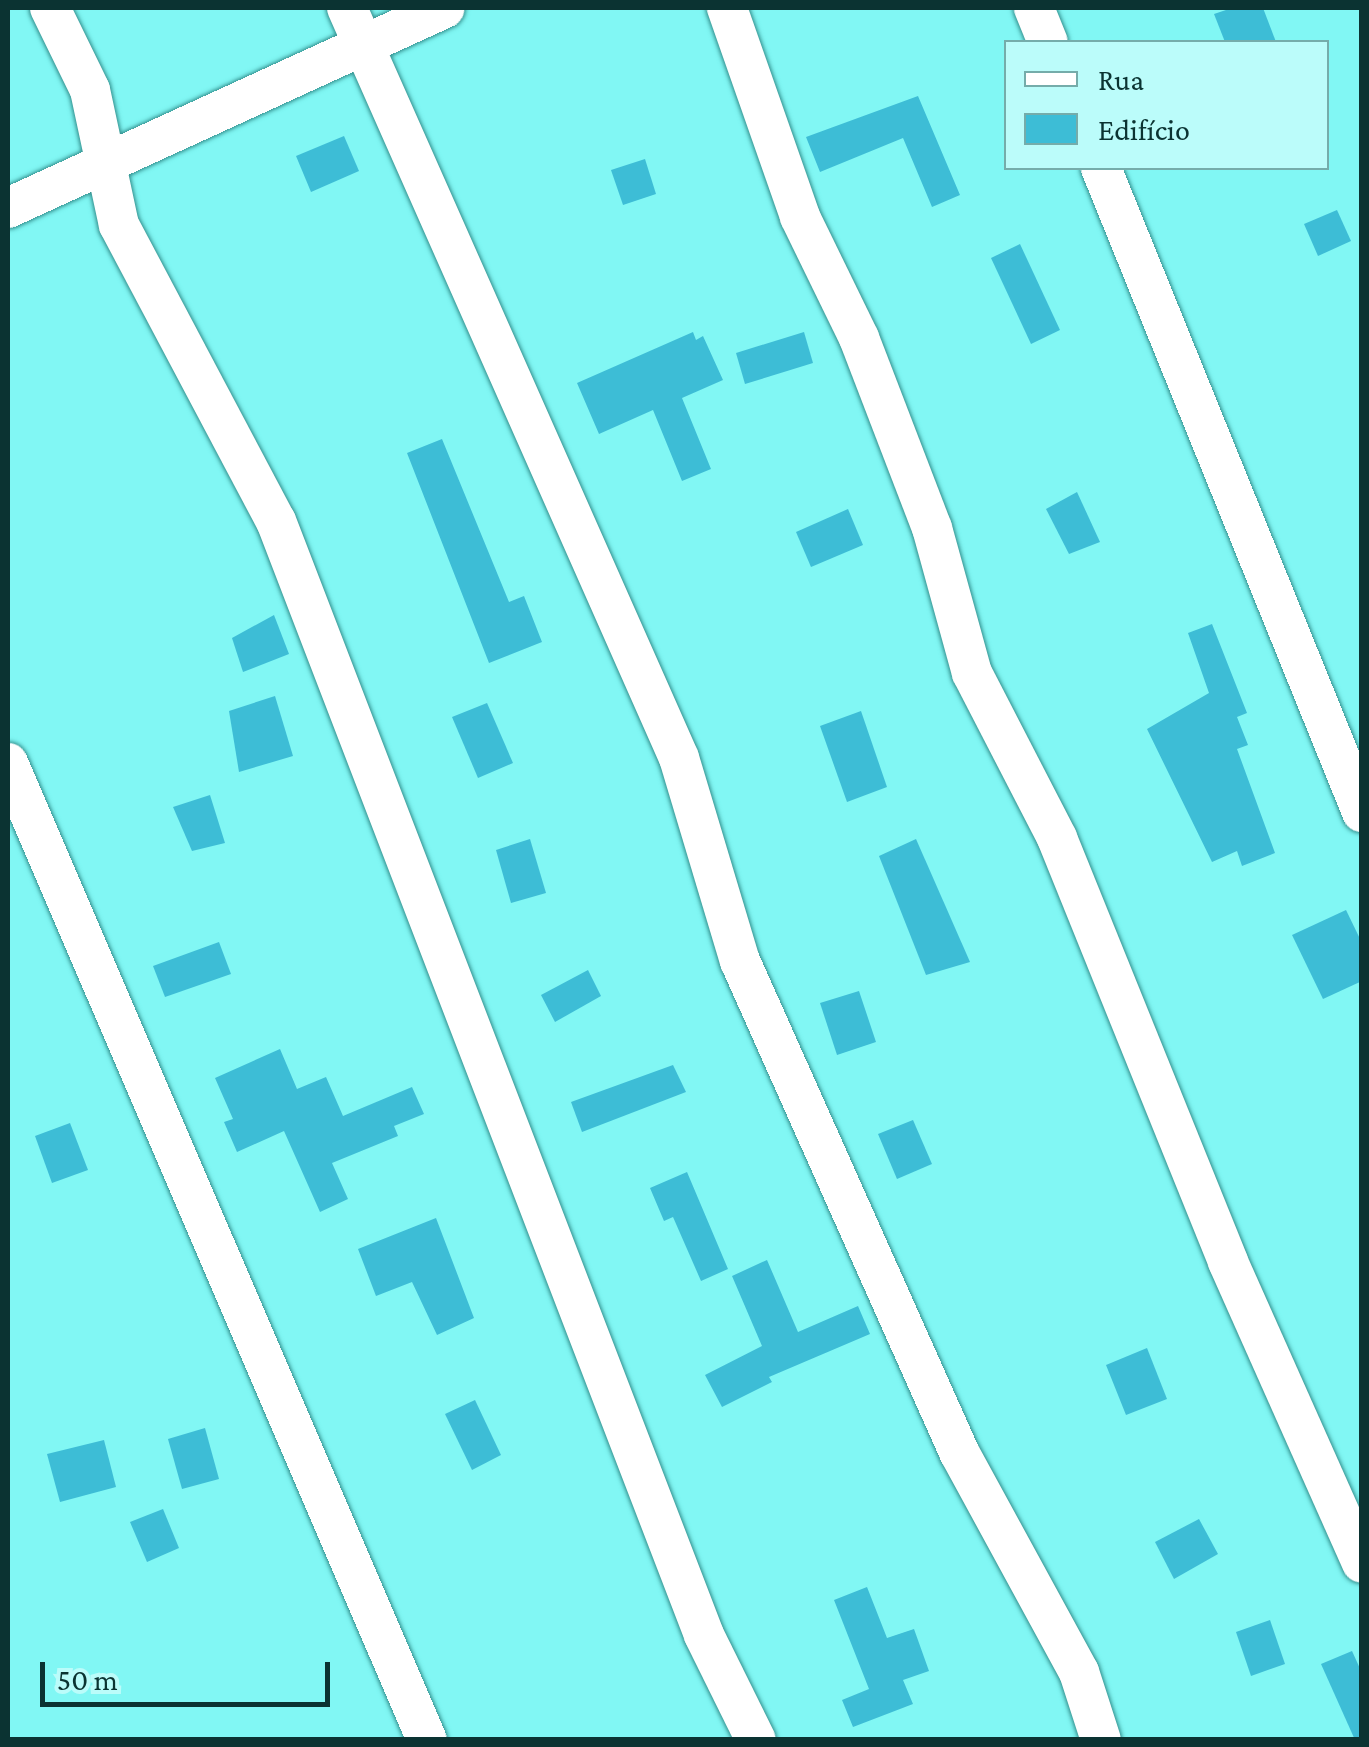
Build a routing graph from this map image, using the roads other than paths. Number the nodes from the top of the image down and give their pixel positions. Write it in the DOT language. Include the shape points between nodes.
graph roads {
  1 [pos="50,8"];
  2 [pos="347,8"];
  3 [pos="444,8"];
  4 [pos="726,8"];
  5 [pos="1034,8"];
  6 [pos="1047,40"];
  7 [pos="362,44"];
  8 [pos="102,165"];
  9 [pos="1102,170"];
  10 [pos="8,208"];
  11 [pos="8,764"];
  12 [pos="1362,812"];
  13 [pos="1362,1563"];
  14 [pos="427,1740"];
  15 [pos="756,1740"];
  16 [pos="1102,1740"];
  1 -- 8 [label="street" via="90,90"];
  2 -- 7 [label="street"];
  3 -- 7 [label="street"];
  4 -- 13 [label="street" via="800,217 859,338 932,528 972,674 1057,838 1228,1262"];
  5 -- 6 [label="street"];
  7 -- 8 [label="street"];
  7 -- 16 [label="street" via="678,758 740,961 959,1452 1079,1672"];
  8 -- 10 [label="street"];
  8 -- 15 [label="street" via="119,225 276,521 704,1636"];
  9 -- 12 [label="street"];
  11 -- 14 [label="street"];
}
